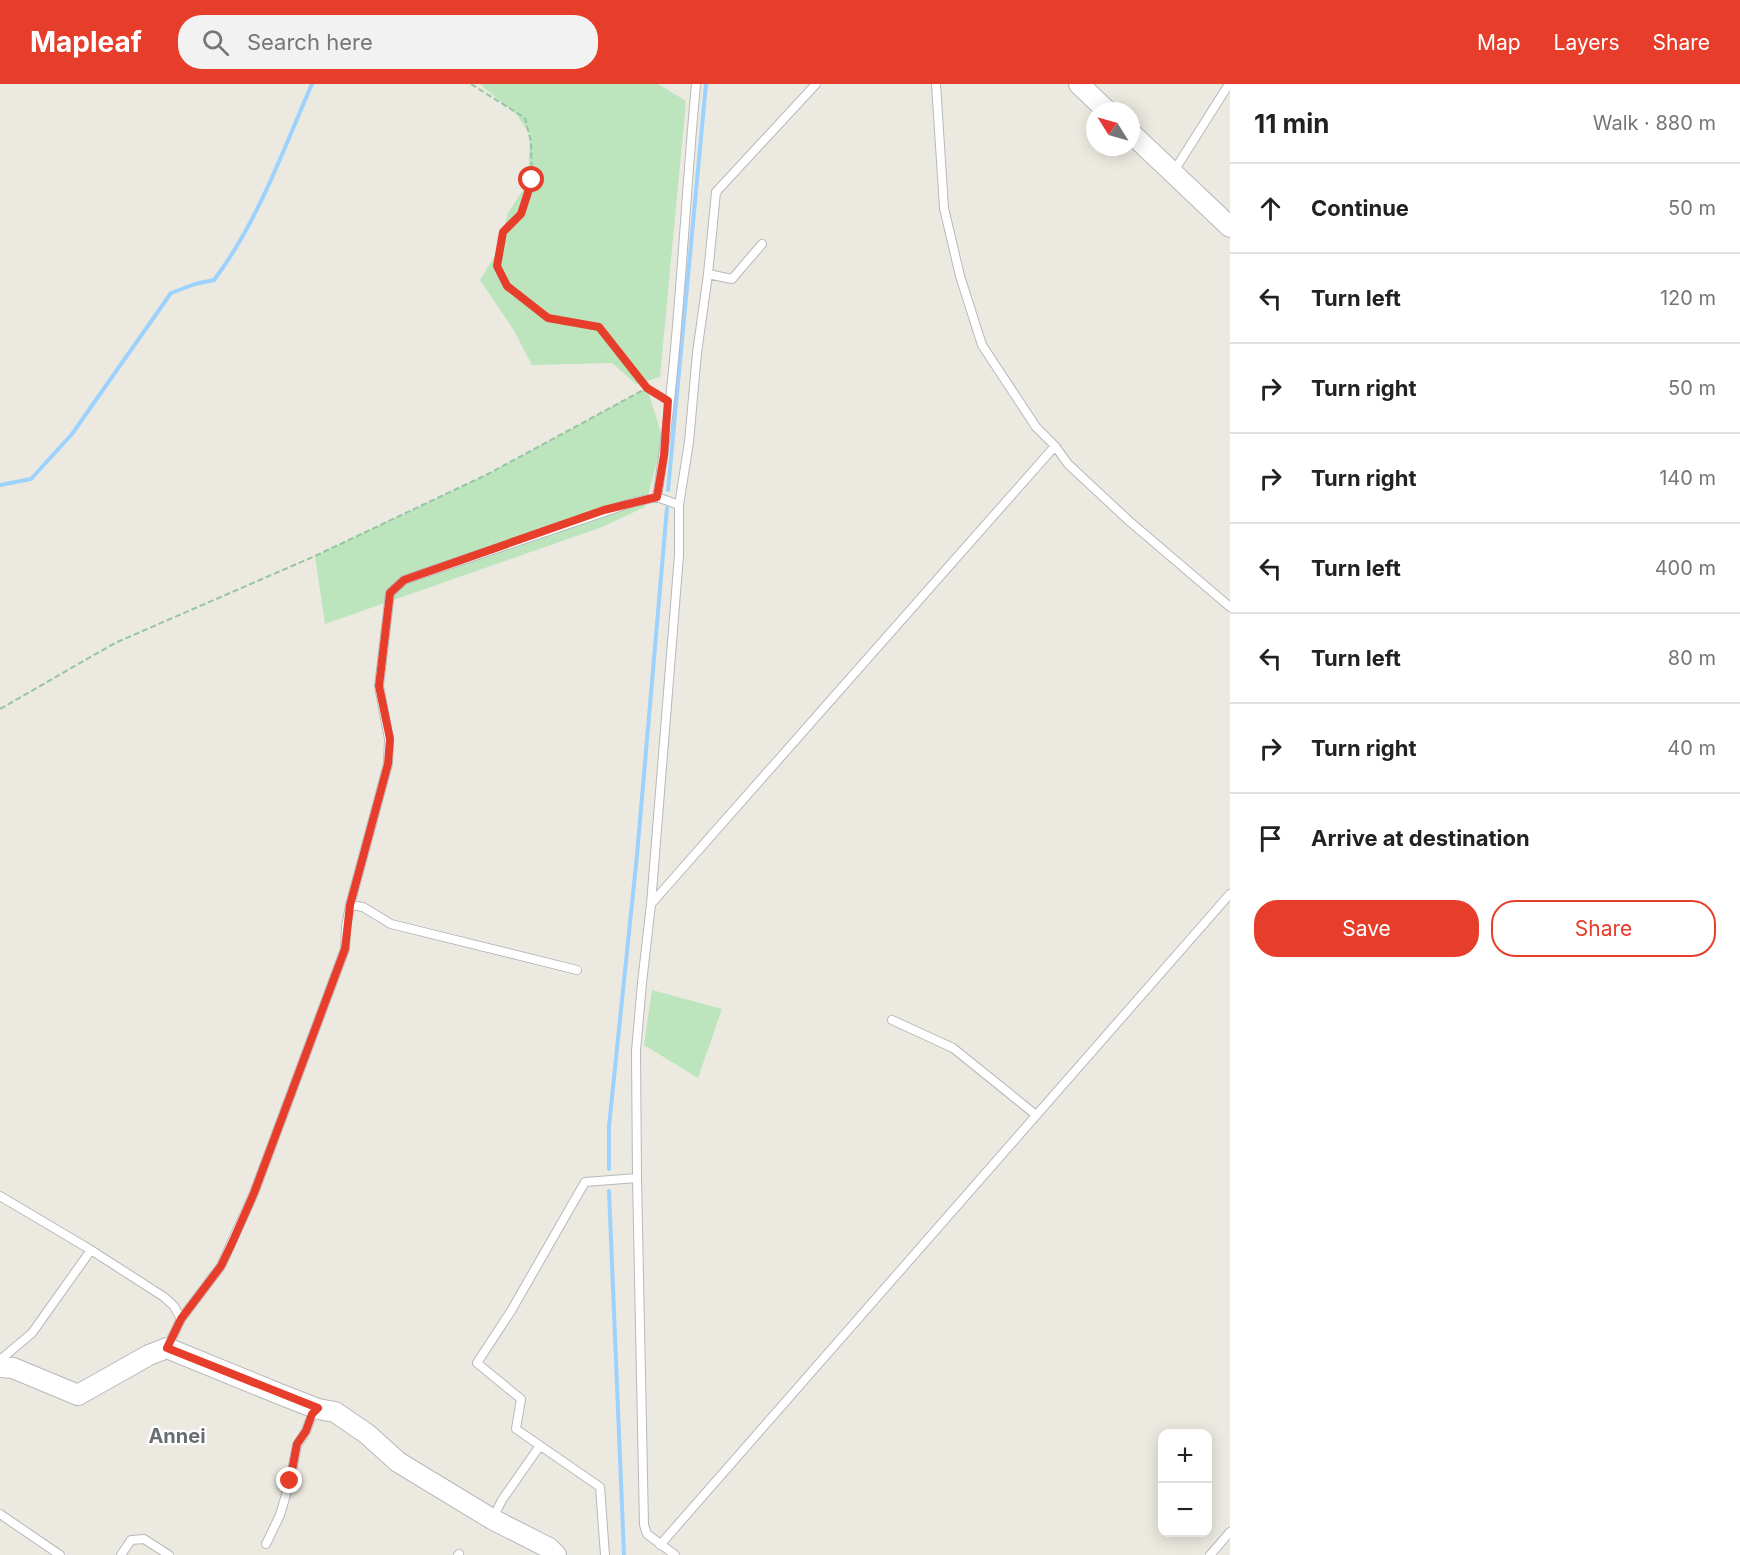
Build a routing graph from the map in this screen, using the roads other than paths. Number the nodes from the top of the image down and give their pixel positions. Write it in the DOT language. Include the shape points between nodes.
graph roads {
  1 [pos="696,84"];
  2 [pos="816,84"];
  3 [pos="936,84"];
  4 [pos="1079,84"];
  5 [pos="1229,84"];
  6 [pos="1098,102"];
  7 [pos="1140,142"];
  8 [pos="1173,173"];
  9 [pos="1230,227"];
  10 [pos="762,244"];
  11 [pos="708,274"];
  12 [pos="1055,446"];
  13 [pos="657,497"];
  14 [pos="679,505"];
  15 [pos="1230,607"];
  16 [pos="1230,894"];
  17 [pos="651,904"];
  18 [pos="350,905"];
  19 [pos="577,970"];
  20 [pos="892,1020"];
  21 [pos="1036,1115"];
  22 [pos="637,1178"];
  23 [pos="0,1196"];
  24 [pos="91,1250"];
  25 [pos="181,1319"];
  26 [pos="167,1348"];
  27 [pos="0,1360"];
  28 [pos="0,1367"];
  29 [pos="318,1408"];
  30 [pos="539,1447"];
  31 [pos="0,1514"];
  32 [pos="492,1519"];
  33 [pos="1230,1532"];
  34 [pos="266,1544"];
  35 [pos="660,1545"];
  36 [pos="60,1555"];
  37 [pos="121,1555"];
  38 [pos="169,1555"];
  39 [pos="556,1555"];
  40 [pos="605,1555"];
  41 [pos="675,1555"];
  42 [pos="1210,1555"];
  1 -- 13 [label="lane" via="664,455"];
  2 -- 11 [label="lane" via="716,192"];
  3 -- 12 [label="lane" via="944,208 982,345 1036,427"];
  4 -- 6 [label="street"];
  5 -- 8 [label="lane"];
  7 -- 8 [label="street"];
  8 -- 9 [label="street"];
  10 -- 11 [label="lane" via="732,279"];
  11 -- 14 [label="lane"];
  12 -- 15 [label="lane" via="1068,464 1128,520"];
  12 -- 17 [label="lane"];
  13 -- 14 [label="lane"];
  13 -- 18 [label="lane" via="604,510 404,580 394,587 390,593 379,686 390,739 388,764"];
  14 -- 17 [label="lane" via="679,555"];
  16 -- 21 [label="lane"];
  17 -- 22 [label="lane" via="636,1051"];
  18 -- 19 [label="lane" via="392,924"];
  18 -- 25 [label="lane" via="345,949 254,1193 221,1266"];
  20 -- 21 [label="lane" via="953,1048"];
  21 -- 35 [label="lane"];
  22 -- 30 [label="lane" via="585,1182 477,1363 521,1400 516,1429"];
  22 -- 35 [label="lane" via="644,1525 647,1534"];
  23 -- 24 [label="lane"];
  24 -- 25 [label="lane" via="164,1297"];
  24 -- 27 [label="lane" via="32,1333"];
  25 -- 26 [label="lane"];
  26 -- 28 [label="street" via="78,1395 13,1368"];
  26 -- 29 [label="street"];
  29 -- 32 [label="street" via="335,1412 398,1462"];
  29 -- 34 [label="lane" via="297,1444 280,1515"];
  30 -- 32 [label="lane"];
  30 -- 40 [label="lane" via="600,1487"];
  31 -- 36 [label="lane"];
  32 -- 39 [label="street"];
  33 -- 42 [label="lane"];
  35 -- 41 [label="lane"];
  37 -- 38 [label="lane" via="131,1540 144,1539"];
}
